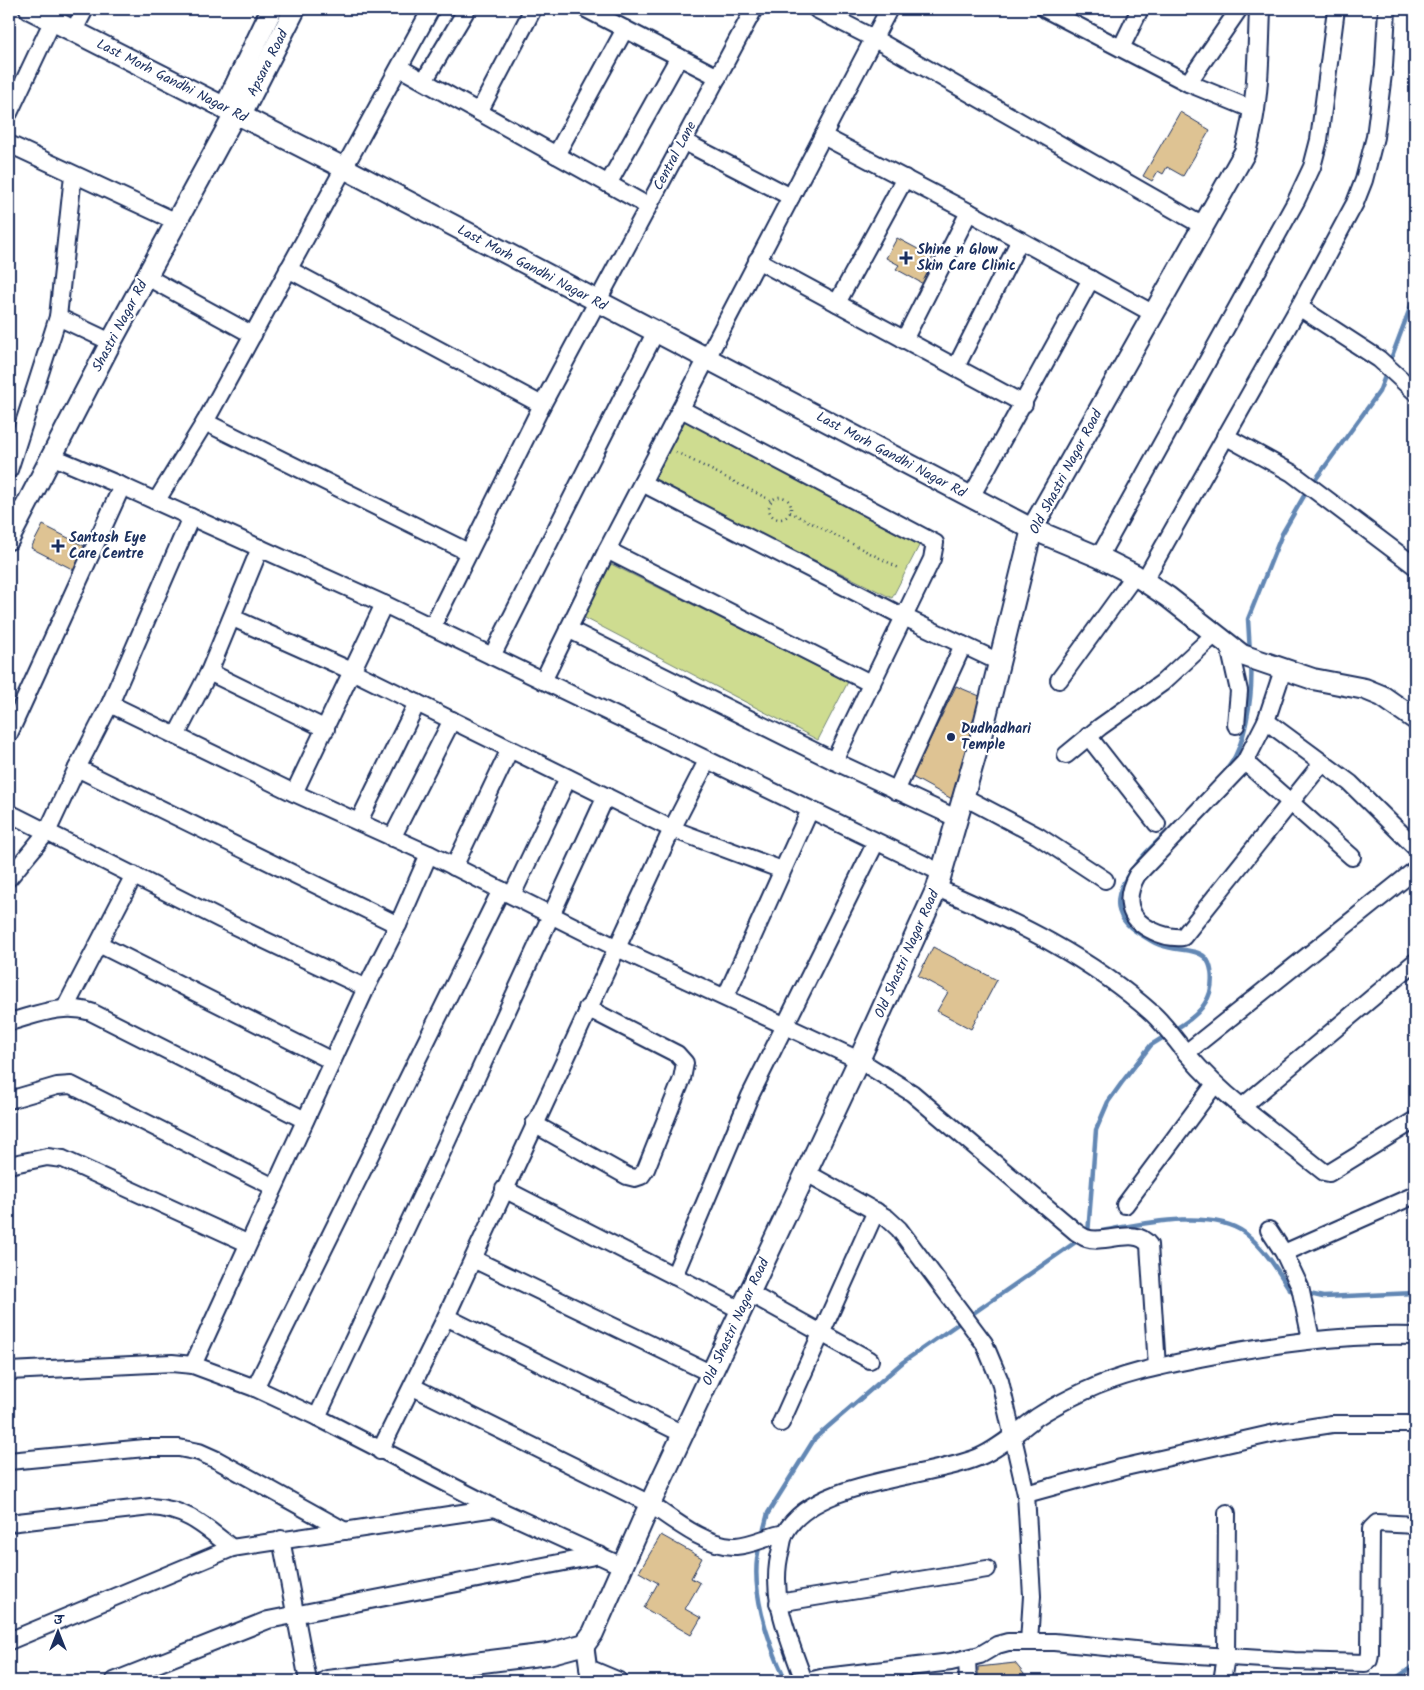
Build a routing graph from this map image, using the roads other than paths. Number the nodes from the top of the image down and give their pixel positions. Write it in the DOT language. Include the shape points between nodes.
graph roads {
  1 [pos="30,9"];
  2 [pos="85,9"];
  3 [pos="272,9"];
  4 [pos="295,9"];
  5 [pos="430,9"];
  6 [pos="467,9"];
  7 [pos="533,9"];
  8 [pos="586,9"];
  9 [pos="754,9"];
  10 [pos="816,9"];
  11 [pos="889,9"];
  12 [pos="1045,9"];
  13 [pos="1140,9"];
  14 [pos="1239,9"];
  15 [pos="1260,9"];
  16 [pos="1336,9"];
  17 [pos="1387,9"];
  18 [pos="1068,14"];
  19 [pos="52,20"];
  20 [pos="625,29"];
  21 [pos="74,30"];
  22 [pos="873,38"];
  23 [pos="1121,48"];
  24 [pos="679,57"];
  25 [pos="400,68"];
  26 [pos="718,77"];
  27 [pos="424,81"];
  28 [pos="1188,83"];
  29 [pos="1254,110"];
  30 [pos="479,112"];
  31 [pos="9,113"];
  32 [pos="233,113"];
  33 [pos="823,136"];
  34 [pos="683,140"];
  35 [pos="9,144"];
  36 [pos="556,155"];
  37 [pos="344,168"];
  38 [pos="73,175"];
  39 [pos="904,178"];
  40 [pos="608,184"];
  41 [pos="791,197"];
  42 [pos="648,206"];
  43 [pos="968,212"];
  44 [pos="177,222"];
  45 [pos="1203,226"];
  46 [pos="1020,240"];
  47 [pos="758,260"];
  48 [pos="288,270"];
  49 [pos="147,277"];
  50 [pos="1091,279"];
  51 [pos="596,302"];
  52 [pos="837,302"];
  53 [pos="1299,307"];
  54 [pos="1154,314"];
  55 [pos="58,317"];
  56 [pos="655,333"];
  57 [pos="253,335"];
  58 [pos="904,340"];
  59 [pos="111,342"];
  60 [pos="706,358"];
  61 [pos="956,367"];
  62 [pos="1415,392"];
  63 [pos="1024,404"];
  64 [pos="542,405"];
  65 [pos="681,410"];
  66 [pos="205,422"];
  67 [pos="1225,436"];
  68 [pos="51,456"];
  69 [pos="9,470"];
  70 [pos="642,483"];
  71 [pos="122,486"];
  72 [pos="971,497"];
  73 [pos="157,500"];
  74 [pos="15,511"];
  75 [pos="191,517"];
  76 [pos="1032,529"];
  77 [pos="9,539"];
  78 [pos="260,548"];
  79 [pos="606,550"];
  80 [pos="468,552"];
  81 [pos="1099,557"];
  82 [pos="1415,566"];
  83 [pos="1140,578"];
  84 [pos="384,604"];
  85 [pos="904,617"];
  86 [pos="233,618"];
  87 [pos="432,627"];
  88 [pos="568,629"];
  89 [pos="963,645"];
  90 [pos="1228,645"];
  91 [pos="492,656"];
  92 [pos="999,662"];
  93 [pos="1278,669"];
  94 [pos="209,672"];
  95 [pos="354,672"];
  96 [pos="1059,680"];
  97 [pos="543,681"];
  98 [pos="872,684"];
  99 [pos="417,703"];
  100 [pos="110,704"];
  101 [pos="1415,719"];
  102 [pos="452,720"];
  103 [pos="1266,720"];
  104 [pos="1236,726"];
  105 [pos="326,728"];
  106 [pos="9,734"];
  107 [pos="176,736"];
  108 [pos="1088,736"];
  109 [pos="510,749"];
  110 [pos="1066,755"];
  111 [pos="707,761"];
  112 [pos="834,761"];
  113 [pos="1245,762"];
  114 [pos="1322,763"];
  115 [pos="77,768"];
  116 [pos="568,778"];
  117 [pos="896,790"];
  118 [pos="294,793"];
  119 [pos="606,796"];
  120 [pos="964,797"];
  121 [pos="1291,801"];
  122 [pos="810,810"];
  123 [pos="9,813"];
  124 [pos="958,820"];
  125 [pos="360,821"];
  126 [pos="1158,824"];
  127 [pos="672,828"];
  128 [pos="47,832"];
  129 [pos="392,838"];
  130 [pos="876,842"];
  131 [pos="1415,847"];
  132 [pos="429,854"];
  133 [pos="1352,857"];
  134 [pos="454,867"];
  135 [pos="782,870"];
  136 [pos="1415,870"];
  137 [pos="134,875"];
  138 [pos="9,878"];
  139 [pos="1105,880"];
  140 [pos="939,881"];
  141 [pos="507,892"];
  142 [pos="552,914"];
  143 [pos="398,925"];
  144 [pos="99,944"];
  145 [pos="616,947"];
  146 [pos="1415,962"];
  147 [pos="366,988"];
  148 [pos="726,996"];
  149 [pos="65,1008"];
  150 [pos="587,1008"];
  151 [pos="9,1022"];
  152 [pos="784,1026"];
  153 [pos="1184,1050"];
  154 [pos="859,1060"];
  155 [pos="332,1061"];
  156 [pos="1215,1084"];
  157 [pos="9,1100"];
  158 [pos="1242,1107"];
  159 [pos="305,1120"];
  160 [pos="1415,1120"];
  161 [pos="534,1124"];
  162 [pos="9,1165"];
  163 [pos="805,1172"];
  164 [pos="274,1187"];
  165 [pos="504,1189"];
  166 [pos="1415,1195"];
  167 [pos="1125,1205"];
  168 [pos="876,1211"];
  169 [pos="1269,1230"];
  170 [pos="247,1244"];
  171 [pos="1284,1253"];
  172 [pos="473,1259"];
  173 [pos="674,1276"];
  174 [pos="745,1302"];
  175 [pos="446,1317"];
  176 [pos="822,1333"];
  177 [pos="1415,1336"];
  178 [pos="1311,1339"];
  179 [pos="870,1360"];
  180 [pos="192,1365"];
  181 [pos="1157,1368"];
  182 [pos="9,1371"];
  183 [pos="712,1374"];
  184 [pos="413,1387"];
  185 [pos="255,1388"];
  186 [pos="317,1417"];
  187 [pos="781,1423"];
  188 [pos="1415,1424"];
  189 [pos="682,1434"];
  190 [pos="1013,1435"];
  191 [pos="380,1451"];
  192 [pos="9,1461"];
  193 [pos="1026,1494"];
  194 [pos="650,1504"];
  195 [pos="495,1508"];
  196 [pos="1227,1513"];
  197 [pos="9,1523"];
  198 [pos="1415,1526"];
  199 [pos="345,1531"];
  200 [pos="779,1534"];
  201 [pos="281,1538"];
  202 [pos="232,1548"];
  203 [pos="600,1555"];
  204 [pos="622,1566"];
  205 [pos="987,1569"];
  206 [pos="778,1603"];
  207 [pos="295,1613"];
  208 [pos="9,1641"];
  209 [pos="1029,1642"];
  210 [pos="585,1644"];
  211 [pos="1226,1657"];
  212 [pos="967,1659"];
  213 [pos="589,1675"];
  214 [pos="892,1676"];
  215 [pos="114,1681"];
  216 [pos="308,1681"];
  217 [pos="328,1681"];
  218 [pos="619,1681"];
  219 [pos="804,1681"];
  220 [pos="809,1681"];
  221 [pos="968,1681"];
  222 [pos="1222,1681"];
  1 -- 19 [label="street, Last Morh Gandhi Nagar Rd"];
  2 -- 21 [label="street"];
  3 -- 32 [label="street, Apsara Road"];
  4 -- 32 [label="street, Apsara Road"];
  5 -- 25 [label="street"];
  6 -- 27 [label="street"];
  7 -- 30 [label="street"];
  8 -- 20 [label="street"];
  9 -- 26 [label="street, Central Lane"];
  10 -- 22 [label="street"];
  11 -- 22 [label="street"];
  12 -- 18 [label="street"];
  13 -- 23 [label="street"];
  14 -- 28 [label="street"];
  15 -- 29 [label="street, Old Shastri Nagar Road"];
  16 -- 81 [label="street" via="1324,116 1312,167"];
  17 -- 53 [label="street" via="1379,113 1364,180"];
  18 -- 23 [label="street"];
  19 -- 21 [label="street, Last Morh Gandhi Nagar Rd"];
  19 -- 31 [label="street"];
  20 -- 24 [label="street"];
  20 -- 36 [label="street"];
  21 -- 32 [label="street, Last Morh Gandhi Nagar Rd"];
  22 -- 33 [label="street"];
  22 -- 45 [label="street"];
  23 -- 28 [label="street"];
  24 -- 26 [label="street"];
  24 -- 40 [label="street"];
  25 -- 27 [label="street"];
  25 -- 37 [label="street"];
  26 -- 34 [label="street, Central Lane"];
  27 -- 30 [label="street"];
  28 -- 29 [label="street"];
  29 -- 45 [label="street, Old Shastri Nagar Road" via="1245,152"];
  30 -- 36 [label="street"];
  32 -- 37 [label="street, Last Morh Gandhi Nagar Rd"];
  32 -- 44 [label="street, Shastri Nagar Rd"];
  33 -- 39 [label="street"];
  33 -- 41 [label="street"];
  34 -- 41 [label="street"];
  34 -- 42 [label="street, Central Lane"];
  35 -- 38 [label="street"];
  36 -- 40 [label="street"];
  37 -- 48 [label="street"];
  37 -- 51 [label="street, Last Morh Gandhi Nagar Rd"];
  38 -- 44 [label="street"];
  38 -- 55 [label="street"];
  39 -- 43 [label="street"];
  39 -- 52 [label="street"];
  40 -- 42 [label="street"];
  41 -- 47 [label="street"];
  42 -- 51 [label="street, Central Lane"];
  43 -- 46 [label="street"];
  43 -- 58 [label="street"];
  44 -- 49 [label="street, Shastri Nagar Rd"];
  45 -- 54 [label="street, Old Shastri Nagar Road"];
  46 -- 50 [label="street"];
  46 -- 61 [label="street"];
  47 -- 52 [label="street"];
  47 -- 60 [label="street"];
  48 -- 57 [label="street"];
  48 -- 64 [label="street"];
  49 -- 57 [label="street"];
  49 -- 59 [label="street, Shastri Nagar Rd"];
  50 -- 54 [label="street"];
  50 -- 63 [label="street"];
  51 -- 56 [label="street, Last Morh Gandhi Nagar Rd"];
  51 -- 64 [label="street, Central Lane"];
  52 -- 58 [label="street"];
  53 -- 62 [label="street" via="1380,359"];
  53 -- 67 [label="street"];
  54 -- 76 [label="street, Old Shastri Nagar Road"];
  55 -- 59 [label="street"];
  55 -- 69 [label="street"];
  56 -- 60 [label="street, Last Morh Gandhi Nagar Rd"];
  56 -- 91 [label="street"];
  57 -- 66 [label="street"];
  58 -- 61 [label="street"];
  59 -- 68 [label="street, Shastri Nagar Rd"];
  60 -- 65 [label="street"];
  60 -- 72 [label="street, Last Morh Gandhi Nagar Rd"];
  61 -- 63 [label="street"];
  63 -- 72 [label="street"];
  64 -- 80 [label="street, Central Lane"];
  65 -- 70 [label="street"];
  65 -- 85 [label="street" via="931,539 935,543 932,559"];
  66 -- 73 [label="street"];
  66 -- 80 [label="street"];
  67 -- 82 [label="street" via="1304,482"];
  67 -- 83 [label="street"];
  68 -- 71 [label="street"];
  68 -- 74 [label="street, Shastri Nagar Rd"];
  70 -- 79 [label="street"];
  70 -- 85 [label="street"];
  71 -- 73 [label="street"];
  71 -- 106 [label="street"];
  72 -- 76 [label="street, Last Morh Gandhi Nagar Rd"];
  73 -- 75 [label="street"];
  74 -- 77 [label="street, Shastri Nagar Rd"];
  75 -- 78 [label="street"];
  75 -- 100 [label="street"];
  76 -- 81 [label="street, Last Morh Gandhi Nagar Rd"];
  76 -- 92 [label="street, Old Shastri Nagar Road"];
  78 -- 84 [label="street"];
  78 -- 86 [label="street"];
  79 -- 88 [label="street"];
  79 -- 98 [label="street"];
  80 -- 87 [label="street, Central Lane"];
  81 -- 83 [label="street, Last Morh Gandhi Nagar Rd"];
  83 -- 90 [label="street, Last Morh Gandhi Nagar Rd"];
  83 -- 96 [label="street"];
  84 -- 87 [label="street"];
  84 -- 95 [label="street"];
  85 -- 89 [label="street"];
  85 -- 98 [label="street"];
  86 -- 94 [label="street"];
  86 -- 95 [label="street"];
  87 -- 91 [label="street"];
  88 -- 97 [label="street"];
  88 -- 112 [label="street"];
  89 -- 92 [label="street"];
  89 -- 117 [label="street"];
  90 -- 93 [label="street, Last Morh Gandhi Nagar Rd"];
  90 -- 104 [label="street" via="1240,702"];
  90 -- 108 [label="street" via="1162,683"];
  91 -- 97 [label="street"];
  92 -- 120 [label="street, Old Shastri Nagar Road"];
  93 -- 101 [label="street, Last Morh Gandhi Nagar Rd" via="1365,689 1382,696"];
  93 -- 103 [label="street"];
  94 -- 105 [label="street"];
  94 -- 107 [label="street"];
  95 -- 99 [label="street"];
  95 -- 105 [label="street"];
  97 -- 111 [label="street"];
  98 -- 112 [label="street"];
  99 -- 102 [label="street"];
  99 -- 125 [label="street"];
  100 -- 107 [label="street"];
  100 -- 115 [label="street"];
  102 -- 109 [label="street"];
  102 -- 129 [label="street"];
  103 -- 113 [label="street"];
  103 -- 114 [label="street"];
  105 -- 118 [label="street"];
  107 -- 118 [label="street"];
  108 -- 110 [label="street"];
  108 -- 126 [label="street"];
  109 -- 116 [label="street"];
  109 -- 134 [label="street"];
  111 -- 122 [label="street"];
  111 -- 127 [label="street"];
  112 -- 117 [label="street"];
  113 -- 121 [label="street"];
  113 -- 121 [label="street" via="1137,874 1128,904 1137,922 1162,936 1183,936"];
  114 -- 121 [label="street"];
  114 -- 131 [label="street" via="1350,783"];
  115 -- 128 [label="street"];
  115 -- 143 [label="street"];
  116 -- 119 [label="street"];
  116 -- 141 [label="street"];
  117 -- 124 [label="street"];
  118 -- 125 [label="street"];
  119 -- 127 [label="street"];
  119 -- 142 [label="street"];
  120 -- 124 [label="street, Old Shastri Nagar Road"];
  120 -- 139 [label="street" via="1038,836"];
  121 -- 133 [label="street"];
  122 -- 130 [label="street"];
  122 -- 135 [label="street"];
  123 -- 128 [label="street"];
  124 -- 140 [label="street, Old Shastri Nagar Road"];
  125 -- 129 [label="street"];
  127 -- 135 [label="street"];
  127 -- 145 [label="street"];
  128 -- 137 [label="street"];
  128 -- 138 [label="street"];
  129 -- 132 [label="street"];
  130 -- 140 [label="street"];
  130 -- 152 [label="street"];
  132 -- 134 [label="street"];
  132 -- 143 [label="street"];
  134 -- 141 [label="street"];
  135 -- 148 [label="street"];
  136 -- 153 [label="street"];
  137 -- 144 [label="street"];
  137 -- 147 [label="street"];
  140 -- 153 [label="street" via="1041,936 1112,983 1164,1025"];
  140 -- 154 [label="street, Old Shastri Nagar Road"];
  141 -- 142 [label="street"];
  141 -- 185 [label="street"];
  142 -- 145 [label="street"];
  142 -- 186 [label="street"];
  143 -- 147 [label="street"];
  144 -- 149 [label="street"];
  144 -- 155 [label="street"];
  145 -- 148 [label="street"];
  145 -- 150 [label="street"];
  146 -- 158 [label="street"];
  147 -- 155 [label="street"];
  148 -- 152 [label="street"];
  149 -- 151 [label="street"];
  149 -- 159 [label="street" via="91,1012"];
  150 -- 161 [label="street"];
  150 -- 161 [label="street" via="677,1054 685,1063 682,1079 646,1169 642,1176 628,1176"];
  152 -- 154 [label="street"];
  152 -- 173 [label="street" via="750,1096"];
  153 -- 156 [label="street"];
  154 -- 163 [label="street, Old Shastri Nagar Road"];
  154 -- 181 [label="street" via="918,1098 1081,1235 1145,1239 1149,1245"];
  155 -- 159 [label="street"];
  156 -- 158 [label="street"];
  156 -- 167 [label="street"];
  157 -- 164 [label="street" via="71,1085"];
  158 -- 160 [label="street" via="1329,1174"];
  159 -- 164 [label="street"];
  161 -- 165 [label="street"];
  162 -- 170 [label="street" via="47,1157 63,1159"];
  163 -- 168 [label="street"];
  163 -- 174 [label="street, Old Shastri Nagar Road"];
  164 -- 170 [label="street"];
  165 -- 172 [label="street"];
  165 -- 173 [label="street"];
  166 -- 171 [label="street"];
  168 -- 176 [label="street"];
  168 -- 190 [label="street" via="899,1229 972,1325 993,1360"];
  169 -- 171 [label="street"];
  170 -- 180 [label="street"];
  171 -- 178 [label="street" via="1302,1293"];
  172 -- 175 [label="street"];
  172 -- 183 [label="street"];
  173 -- 174 [label="street"];
  174 -- 176 [label="street"];
  174 -- 183 [label="street, Old Shastri Nagar Road"];
  175 -- 184 [label="street"];
  175 -- 189 [label="street"];
  176 -- 179 [label="street"];
  176 -- 187 [label="street"];
  177 -- 178 [label="street" via="1353,1335"];
  178 -- 181 [label="street" via="1228,1352"];
  180 -- 182 [label="street" via="172,1363"];
  180 -- 185 [label="street"];
  181 -- 190 [label="street" via="1108,1381 1085,1391 1039,1416"];
  183 -- 189 [label="street, Old Shastri Nagar Road"];
  184 -- 191 [label="street"];
  184 -- 194 [label="street"];
  185 -- 186 [label="street"];
  186 -- 191 [label="street"];
  188 -- 193 [label="street" via="1332,1424 1275,1433 1121,1468"];
  189 -- 194 [label="street, Old Shastri Nagar Road"];
  190 -- 193 [label="street"];
  190 -- 200 [label="street" via="980,1457 833,1495 799,1516"];
  191 -- 195 [label="street"];
  192 -- 199 [label="street" via="145,1448 179,1448 199,1452"];
  193 -- 209 [label="street" via="1032,1596"];
  194 -- 200 [label="street" via="709,1540 735,1546"];
  194 -- 204 [label="street, Old Shastri Nagar Road"];
  195 -- 199 [label="street"];
  195 -- 203 [label="street"];
  196 -- 211 [label="street"];
  197 -- 202 [label="street" via="151,1507 168,1508 193,1518"];
  198 -- 211 [label="street" via="1387,1522 1377,1523 1371,1529 1369,1660"];
  199 -- 201 [label="street"];
  200 -- 206 [label="street"];
  201 -- 202 [label="street"];
  201 -- 207 [label="street"];
  202 -- 208 [label="street"];
  203 -- 204 [label="street"];
  203 -- 207 [label="street"];
  204 -- 210 [label="street, Old Shastri Nagar Road" via="599,1622"];
  205 -- 206 [label="street"];
  206 -- 219 [label="street"];
  207 -- 215 [label="street" via="268,1620"];
  207 -- 216 [label="street"];
  209 -- 211 [label="street"];
  209 -- 212 [label="street" via="997,1645"];
  210 -- 213 [label="street"];
  210 -- 217 [label="street" via="548,1654"];
  211 -- 222 [label="street"];
  212 -- 214 [label="street"];
  212 -- 221 [label="street"];
  213 -- 218 [label="street"];
  214 -- 220 [label="street" via="825,1677"];
}
